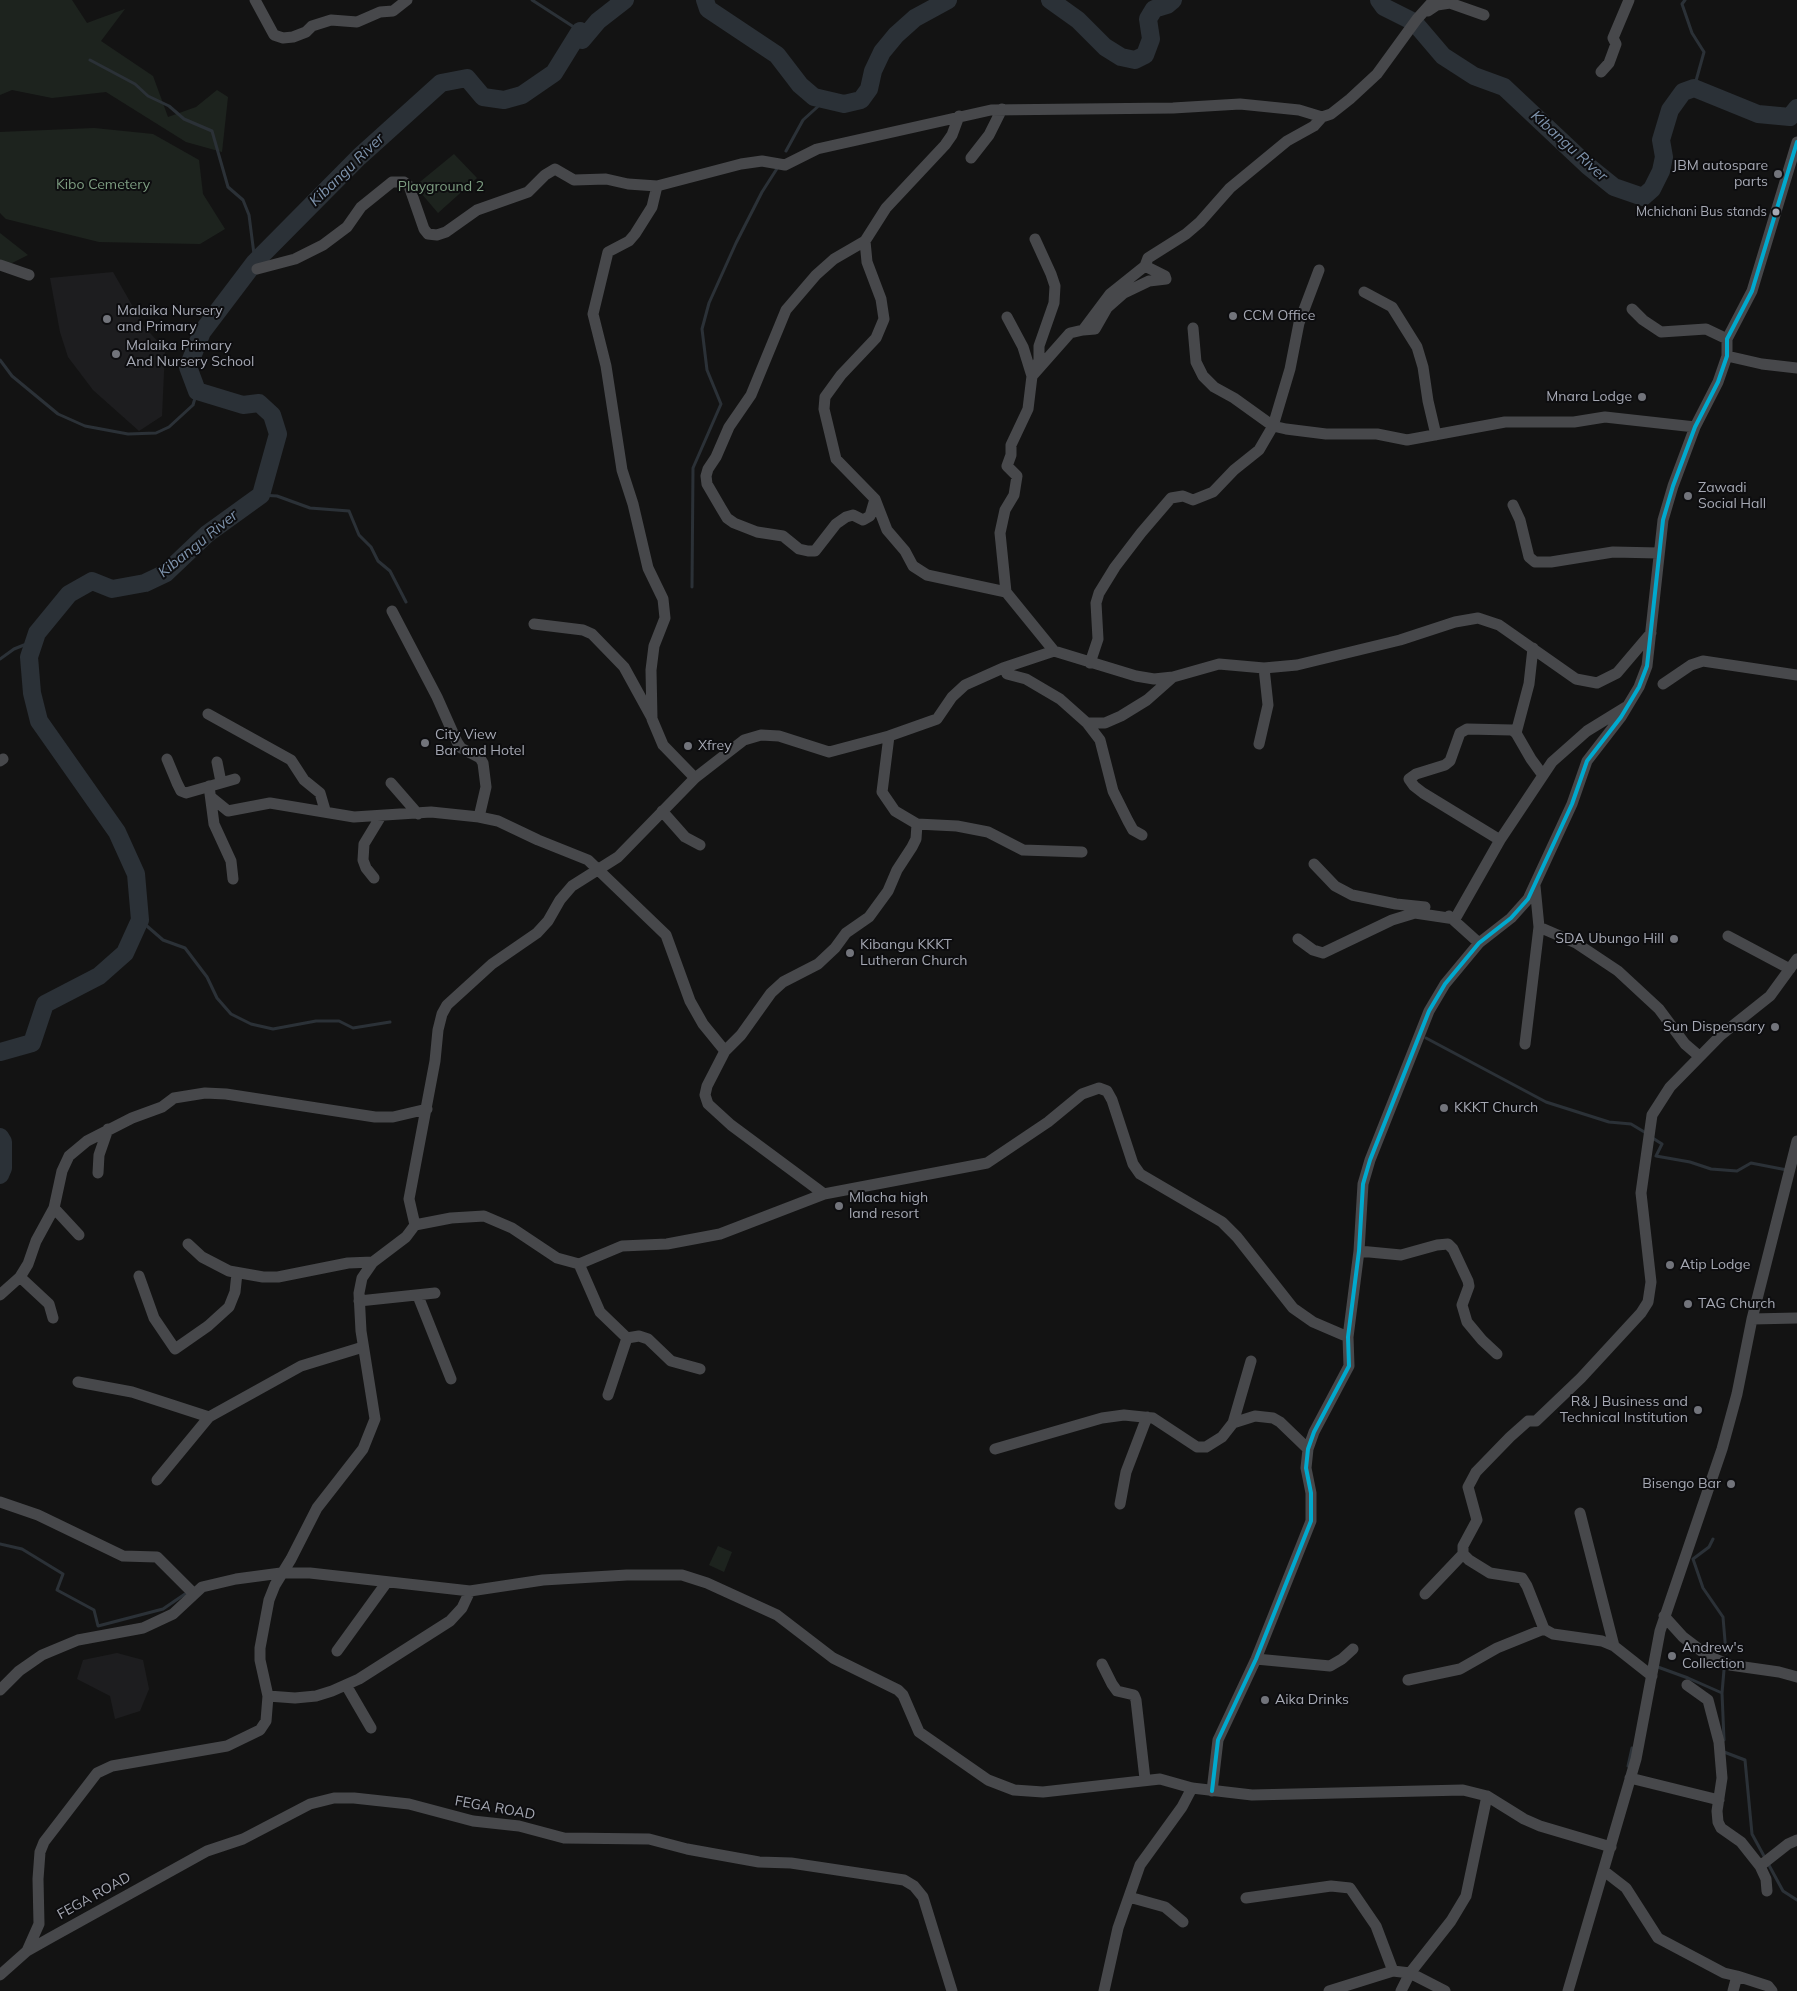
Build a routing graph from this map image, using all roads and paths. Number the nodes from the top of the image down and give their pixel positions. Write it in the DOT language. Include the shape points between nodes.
graph roads {
  1 [pos="255,0"];
  2 [pos="407,0"];
  3 [pos="1434,0"];
  4 [pos="1629,0"];
  5 [pos="1462,4"];
  6 [pos="1484,15"];
  7 [pos="1416,19"];
  8 [pos="1602,72"];
  9 [pos="1002,109"];
  10 [pos="960,116"];
  11 [pos="1322,117"];
  12 [pos="1797,142"];
  13 [pos="971,158"];
  14 [pos="657,186"];
  15 [pos="1035,239"];
  16 [pos="865,241"];
  17 [pos="0,265"];
  18 [pos="1145,266"];
  19 [pos="257,269"];
  20 [pos="1319,270"];
  21 [pos="29,275"];
  22 [pos="1364,292"];
  23 [pos="1632,309"];
  24 [pos="1007,317"];
  25 [pos="1193,328"];
  26 [pos="1083,330"];
  27 [pos="1727,339"];
  28 [pos="1726,356"];
  29 [pos="1797,368"];
  30 [pos="1032,376"];
  31 [pos="1273,426"];
  32 [pos="1695,427"];
  33 [pos="1436,435"];
  34 [pos="875,499"];
  35 [pos="1514,505"];
  36 [pos="1659,553"];
  37 [pos="1006,592"];
  38 [pos="392,612"];
  39 [pos="534,624"];
  40 [pos="1651,633"];
  41 [pos="1533,648"];
  42 [pos="1054,651"];
  43 [pos="1090,663"];
  44 [pos="1264,668"];
  45 [pos="1007,674"];
  46 [pos="1797,674"];
  47 [pos="1173,677"];
  48 [pos="1663,684"];
  49 [pos="1627,706"];
  50 [pos="208,714"];
  51 [pos="652,719"];
  52 [pos="1087,723"];
  53 [pos="1516,733"];
  54 [pos="889,736"];
  55 [pos="1260,744"];
  56 [pos="167,759"];
  57 [pos="217,762"];
  58 [pos="1542,774"];
  59 [pos="695,778"];
  60 [pos="235,779"];
  61 [pos="221,782"];
  62 [pos="392,783"];
  63 [pos="209,786"];
  64 [pos="212,798"];
  65 [pos="325,810"];
  66 [pos="662,810"];
  67 [pos="418,814"];
  68 [pos="381,816"];
  69 [pos="479,817"];
  70 [pos="917,824"];
  71 [pos="1142,835"];
  72 [pos="1500,840"];
  73 [pos="700,844"];
  74 [pos="1082,852"];
  75 [pos="1314,864"];
  76 [pos="600,871"];
  77 [pos="374,878"];
  78 [pos="234,879"];
  79 [pos="1535,886"];
  80 [pos="1454,919"];
  81 [pos="1539,927"];
  82 [pos="1728,936"];
  83 [pos="1298,939"];
  84 [pos="1479,943"];
  85 [pos="1797,959"];
  86 [pos="1790,969"];
  87 [pos="1525,1044"];
  88 [pos="725,1051"];
  89 [pos="1699,1056"];
  90 [pos="427,1109"];
  91 [pos="108,1129"];
  92 [pos="1797,1141"];
  93 [pos="98,1173"];
  94 [pos="824,1194"];
  95 [pos="54,1208"];
  96 [pos="416,1225"];
  97 [pos="80,1235"];
  98 [pos="188,1244"];
  99 [pos="1359,1251"];
  100 [pos="373,1262"];
  101 [pos="579,1264"];
  102 [pos="237,1274"];
  103 [pos="139,1276"];
  104 [pos="20,1277"];
  105 [pos="435,1293"];
  106 [pos="0,1295"];
  107 [pos="418,1296"];
  108 [pos="360,1301"];
  109 [pos="53,1318"];
  110 [pos="1797,1318"];
  111 [pos="1752,1319"];
  112 [pos="1348,1337"];
  113 [pos="627,1338"];
  114 [pos="363,1347"];
  115 [pos="1497,1354"];
  116 [pos="1251,1361"];
  117 [pos="700,1369"];
  118 [pos="451,1379"];
  119 [pos="78,1382"];
  120 [pos="608,1395"];
  121 [pos="209,1417"];
  122 [pos="1147,1417"];
  123 [pos="1233,1423"];
  124 [pos="995,1449"];
  125 [pos="1308,1449"];
  126 [pos="157,1480"];
  127 [pos="0,1502"];
  128 [pos="1120,1504"];
  129 [pos="1580,1512"];
  130 [pos="1463,1554"];
  131 [pos="281,1573"];
  132 [pos="387,1582"];
  133 [pos="470,1591"];
  134 [pos="194,1594"];
  135 [pos="1425,1594"];
  136 [pos="1664,1616"];
  137 [pos="1544,1630"];
  138 [pos="1614,1646"];
  139 [pos="1353,1649"];
  140 [pos="337,1651"];
  141 [pos="1256,1659"];
  142 [pos="1102,1664"];
  143 [pos="1652,1676"];
  144 [pos="1797,1677"];
  145 [pos="1408,1680"];
  146 [pos="346,1685"];
  147 [pos="1687,1685"];
  148 [pos="0,1690"];
  149 [pos="268,1696"];
  150 [pos="371,1728"];
  151 [pos="1630,1778"];
  152 [pos="1145,1779"];
  153 [pos="1192,1788"];
  154 [pos="1212,1791"];
  155 [pos="1487,1796"];
  156 [pos="1718,1800"];
  157 [pos="1797,1840"];
  158 [pos="1610,1847"];
  159 [pos="1760,1866"];
  160 [pos="1604,1871"];
  161 [pos="1767,1891"];
  162 [pos="1129,1897"];
  163 [pos="1246,1898"];
  164 [pos="1183,1922"];
  165 [pos="27,1951"];
  166 [pos="1393,1972"];
  167 [pos="1410,1973"];
  168 [pos="0,1976"];
  169 [pos="1738,1976"];
  170 [pos="952,1991"];
  171 [pos="1104,1991"];
  172 [pos="1329,1991"];
  173 [pos="1401,1991"];
  174 [pos="1445,1991"];
  175 [pos="1568,1991"];
  176 [pos="1733,1991"];
  177 [pos="1772,1991"];
  1 -- 2 [label="street" via="274,35 283,38 293,37 331,20 356,22 380,12 393,11"];
  3 -- 7 [label="street"];
  4 -- 8 [label="street" via="1613,38 1616,44 1609,63"];
  5 -- 6 [label="street"];
  5 -- 7 [label="street" via="1437,5"];
  7 -- 11 [label="street" via="1377,74 1331,114"];
  9 -- 10 [label="street"];
  9 -- 11 [label="street" via="1173,108 1240,104 1299,110"];
  9 -- 13 [label="street" via="989,135"];
  10 -- 14 [label="street" via="817,149 785,165 762,161 741,164"];
  10 -- 16 [label="street" via="945,145 886,208"];
  11 -- 18 [label="street" via="1230,188 1200,222 1148,258"];
  12 -- 27 [label="street" via="1752,291"];
  14 -- 19 [label="street" via="628,184 606,178 574,180 555,169 528,192 477,210 437,235 428,234 424,229 409,186 404,182 392,182 361,207 347,227 323,245 295,259"];
  14 -- 51 [label="street" via="652,207 635,234 608,252 592,309 606,366 622,470 648,568 664,608 665,618 656,638 652,662"];
  15 -- 30 [label="street" via="1055,286 1054,303"];
  16 -- 34 [label="street" via="867,262 881,298 884,319 867,350 841,374 827,393 824,409 836,459"];
  16 -- 34 [label="street" via="834,259 786,310 751,395 729,427 706,476 707,484 727,518 757,532 783,536 808,552 815,551 836,524 846,517 852,515 863,520 870,516"];
  17 -- 21 [label="street"];
  18 -- 26 [label="street" via="1110,294"];
  18 -- 26 [label="street" via="1166,279 1149,281 1124,294 1107,308 1095,329"];
  20 -- 31 [label="street" via="1299,323 1290,369"];
  22 -- 33 [label="street" via="1392,306 1416,347"];
  23 -- 27 [label="street" via="1661,332 1706,329"];
  24 -- 30 [label="street" via="1023,347"];
  25 -- 31 [label="street" via="1196,362 1203,376 1214,387"];
  26 -- 30 [label="street" via="1070,334"];
  27 -- 28 [label="street"];
  28 -- 29 [label="street"];
  28 -- 32 [label="street" via="1718,382"];
  30 -- 37 [label="street" via="1028,409 1011,445 1007,466 1017,476 1014,495 1005,510 1000,533"];
  31 -- 33 [label="street" via="1315,433 1377,434 1407,440"];
  31 -- 43 [label="street" via="1259,450 1213,492 1192,500 1184,496 1171,498 1141,533 1099,593 1096,604 1098,639"];
  32 -- 33 [label="street" via="1605,417 1574,422 1505,422"];
  32 -- 36 [label="street" via="1663,520"];
  34 -- 37 [label="street" via="887,530 919,570 937,578"];
  35 -- 36 [label="street" via="1529,557 1535,562 1614,552"];
  36 -- 40 [label="street"];
  37 -- 42 [label="street"];
  38 -- 69 [label="street" via="437,696 457,742 484,763 486,787"];
  39 -- 51 [label="street" via="584,630 592,634 624,667"];
  40 -- 41 [label="street" via="1617,673 1597,683 1576,679"];
  40 -- 49 [label="street" via="1647,666 1640,687"];
  41 -- 44 [label="street" via="1499,625 1470,618 1334,657"];
  41 -- 53 [label="street" via="1529,684"];
  42 -- 43 [label="street"];
  42 -- 54 [label="street" via="1002,668 965,685 937,719"];
  43 -- 47 [label="street" via="1136,676 1154,679"];
  44 -- 47 [label="street" via="1218,664"];
  44 -- 55 [label="street" via="1268,705"];
  45 -- 52 [label="street" via="1054,695"];
  46 -- 48 [label="street" via="1702,660"];
  47 -- 52 [label="street" via="1147,700 1121,716 1105,722"];
  49 -- 58 [label="street" via="1576,739"];
  49 -- 79 [label="street" via="1587,761 1572,804"];
  50 -- 65 [label="street" via="291,760 304,780 320,793"];
  51 -- 59 [label="street" via="664,745"];
  52 -- 71 [label="street" via="1100,740 1113,791 1133,830"];
  53 -- 58 [label="street"];
  53 -- 72 [label="street" via="1508,730 1462,730 1450,761 1410,779 1423,793"];
  54 -- 59 [label="street" via="829,752 778,736 761,736 744,740"];
  54 -- 70 [label="street" via="882,792 894,811"];
  56 -- 63 [label="street" via="181,791 186,793"];
  57 -- 61 [label="street"];
  58 -- 72 [label="street" via="1530,798"];
  59 -- 66 [label="street"];
  60 -- 61 [label="street"];
  61 -- 63 [label="street"];
  62 -- 67 [label="street"];
  63 -- 64 [label="street"];
  64 -- 65 [label="street" via="228,810 270,803"];
  64 -- 78 [label="street" via="214,824 231,861"];
  65 -- 68 [label="street" via="354,817"];
  66 -- 73 [label="street" via="685,837"];
  66 -- 76 [label="street" via="637,839"];
  67 -- 68 [label="street"];
  67 -- 69 [label="street" via="431,812"];
  68 -- 77 [label="street" via="364,844 363,860"];
  69 -- 76 [label="street" via="498,821 577,855"];
  70 -- 74 [label="street" via="981,830 1023,850"];
  70 -- 88 [label="street" via="912,847 888,891 869,917 846,933 818,964 783,982 771,993 741,1035"];
  72 -- 80 [label="street"];
  75 -- 80 [label="street" via="1335,886 1352,895 1431,908"];
  76 -- 88 [label="street" via="666,935 690,1001 703,1024"];
  76 -- 90 [label="street" via="572,886 543,927 492,964 447,1005 438,1030"];
  79 -- 81 [label="street"];
  79 -- 84 [label="street" via="1511,918"];
  80 -- 83 [label="street" via="1414,913 1323,953"];
  80 -- 84 [label="street"];
  81 -- 87 [label="street"];
  81 -- 89 [label="street" via="1576,943 1618,971 1660,1009 1685,1044"];
  82 -- 86 [label="street"];
  84 -- 99 [label="street" via="1445,984 1429,1011 1405,1070 1365,1178"];
  85 -- 86 [label="street"];
  86 -- 89 [label="street" via="1770,996"];
  88 -- 94 [label="street" via="707,1086 708,1104"];
  89 -- 130 [label="street" via="1662,1097 1650,1121 1641,1193 1651,1282 1648,1302 1628,1330 1584,1375 1536,1421 1526,1422 1472,1478 1468,1487 1477,1520 1466,1538"];
  90 -- 91 [label="street" via="375,1117 259,1098 205,1093 174,1098 162,1107"];
  90 -- 96 [label="street" via="409,1199"];
  91 -- 93 [label="street" via="99,1155"];
  91 -- 95 [label="street" via="78,1147 66,1161"];
  92 -- 111 [label="street"];
  94 -- 101 [label="street" via="720,1234 667,1244 622,1246"];
  94 -- 112 [label="street" via="987,1163 1048,1122 1082,1094 1099,1088 1107,1091 1112,1100 1132,1164 1140,1174 1222,1222 1293,1308 1313,1322"];
  95 -- 97 [label="street"];
  95 -- 104 [label="street"];
  96 -- 100 [label="street" via="406,1237"];
  96 -- 101 [label="street" via="484,1216 512,1228 557,1258"];
  98 -- 102 [label="street" via="202,1257"];
  99 -- 112 [label="street"];
  99 -- 115 [label="street" via="1401,1255 1448,1244 1468,1281 1462,1305 1467,1322"];
  100 -- 102 [label="street" via="348,1263 278,1277"];
  100 -- 108 [label="street" via="362,1278"];
  101 -- 113 [label="street" via="600,1312"];
  102 -- 103 [label="street" via="229,1307 175,1348 154,1318"];
  104 -- 106 [label="street"];
  104 -- 109 [label="street" via="49,1304"];
  105 -- 107 [label="street"];
  107 -- 108 [label="street"];
  107 -- 118 [label="street"];
  108 -- 114 [label="street"];
  110 -- 111 [label="street"];
  111 -- 136 [label="street" via="1722,1449"];
  112 -- 125 [label="street" via="1349,1366"];
  113 -- 117 [label="street" via="639,1336 648,1339 671,1361"];
  113 -- 120 [label="street"];
  114 -- 121 [label="street" via="301,1366"];
  114 -- 131 [label="street" via="374,1409 373,1426 363,1449 317,1508"];
  116 -- 123 [label="street"];
  119 -- 121 [label="street" via="132,1392"];
  121 -- 126 [label="street"];
  122 -- 123 [label="street" via="1160,1421 1197,1447 1212,1445"];
  122 -- 124 [label="street" via="1112,1416"];
  122 -- 128 [label="street" via="1126,1472"];
  123 -- 125 [label="street" via="1255,1416 1273,1418"];
  125 -- 141 [label="street" via="1306,1468 1311,1493 1311,1521"];
  127 -- 134 [label="street" via="38,1515 123,1556 157,1557"];
  129 -- 138 [label="street"];
  130 -- 135 [label="street"];
  130 -- 137 [label="street" via="1490,1573 1522,1578"];
  131 -- 132 [label="street" via="323,1574"];
  131 -- 134 [label="street" via="213,1583"];
  131 -- 149 [label="street" via="269,1600 260,1648"];
  132 -- 133 [label="street"];
  132 -- 140 [label="street"];
  133 -- 146 [label="street" via="462,1608 450,1621"];
  133 -- 152 [label="street" via="552,1580 662,1574 692,1577 785,1620 834,1658 898,1690 919,1732 988,1780 1014,1790 1042,1792"];
  134 -- 148 [label="street" via="173,1614 150,1625 78,1640 42,1655"];
  136 -- 143 [label="street"];
  136 -- 144 [label="street" via="1683,1637 1708,1656 1730,1665"];
  137 -- 138 [label="street"];
  137 -- 145 [label="street" via="1497,1648 1460,1669"];
  138 -- 143 [label="street"];
  139 -- 141 [label="street" via="1330,1666"];
  141 -- 154 [label="street" via="1218,1740"];
  142 -- 152 [label="street" via="1118,1691 1134,1695 1136,1700"];
  143 -- 151 [label="street"];
  146 -- 149 [label="street" via="304,1698"];
  146 -- 150 [label="street"];
  147 -- 156 [label="street" via="1708,1700 1720,1742 1722,1778"];
  149 -- 165 [label="street" via="268,1713 260,1730 235,1743 112,1766 97,1773 44,1842 38,1879 39,1924"];
  151 -- 156 [label="street"];
  151 -- 158 [label="street"];
  152 -- 153 [label="street" via="1169,1780"];
  153 -- 154 [label="street"];
  153 -- 162 [label="street" via="1188,1799 1140,1865"];
  154 -- 155 [label="street" via="1252,1795 1463,1790"];
  155 -- 158 [label="street" via="1524,1820"];
  155 -- 167 [label="street" via="1463,1901"];
  156 -- 159 [label="street" via="1716,1817 1721,1828 1741,1842"];
  157 -- 159 [label="street"];
  158 -- 160 [label="street"];
  159 -- 161 [label="street"];
  160 -- 169 [label="street" via="1626,1888 1658,1938 1724,1973"];
  160 -- 175 [label="street"];
  162 -- 164 [label="street" via="1165,1907"];
  162 -- 171 [label="street" via="1118,1928"];
  163 -- 166 [label="street" via="1330,1886 1350,1888 1376,1926"];
  165 -- 168 [label="street, FEGA ROAD"];
  165 -- 170 [label="street, FEGA ROAD" via="207,1851 243,1839 310,1804 334,1798 354,1798 409,1804 473,1821 519,1826 564,1838 649,1839 759,1862 791,1863 904,1880 914,1886 923,1898"];
  166 -- 167 [label="street"];
  166 -- 172 [label="street"];
  167 -- 173 [label="street"];
  167 -- 174 [label="street"];
  169 -- 176 [label="street"];
  169 -- 177 [label="street" via="1768,1986"];
}
